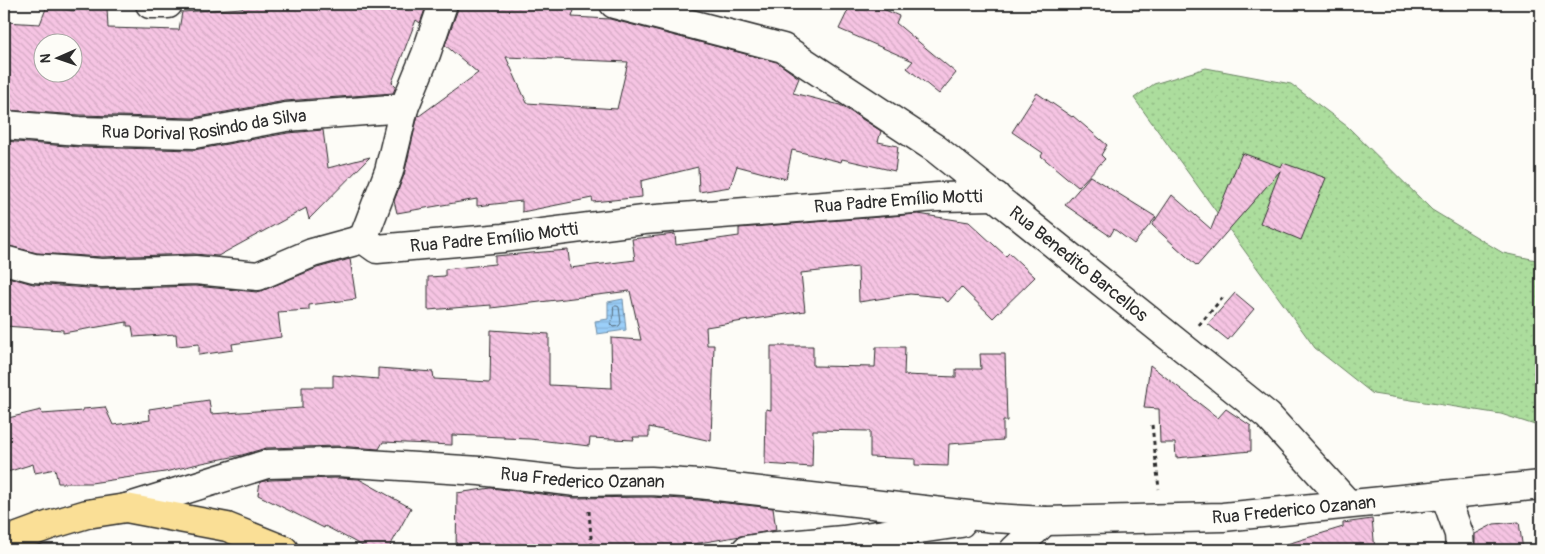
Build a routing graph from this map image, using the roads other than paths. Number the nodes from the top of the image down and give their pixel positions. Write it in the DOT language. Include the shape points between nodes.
graph roads {
  1 [pos="150,4"];
  2 [pos="168,4"];
  3 [pos="443,4"];
  4 [pos="614,4"];
  5 [pos="404,108"];
  6 [pos="4,125"];
  7 [pos="996,196"];
  8 [pos="363,239"];
  9 [pos="4,260"];
  10 [pos="1541,485"];
  11 [pos="1445,495"];
  12 [pos="1348,504"];
  13 [pos="126,508"];
  14 [pos="994,518"];
  15 [pos="1045,520"];
  16 [pos="4,542"];
  17 [pos="274,548"];
  18 [pos="746,550"];
  19 [pos="1014,550"];
  20 [pos="1460,550"];
  1 -- 2 [label="street"];
  3 -- 5 [label="street"];
  4 -- 7 [label="street, Rua Benedito Barcellos" via="784,48 936,149"];
  5 -- 6 [label="street, Rua Dorival Rosindo da Silva" via="286,117 194,134"];
  5 -- 8 [label="street" via="388,172"];
  7 -- 8 [label="street, Rua Padre Emílio Motti" via="938,197 644,220 503,238 377,249"];
  7 -- 12 [label="street, Rua Benedito Barcellos" via="1268,416"];
  8 -- 9 [label="street" via="312,253 258,276 195,270 102,273 34,268"];
  10 -- 11 [label="street, Rua Frederico Ozanan"];
  11 -- 12 [label="street, Rua Frederico Ozanan"];
  11 -- 20 [label="street" via="1459,534"];
  12 -- 15 [label="street, Rua Frederico Ozanan" via="1223,517"];
  13 -- 14 [label="street, Rua Frederico Ozanan" via="267,464 337,462 480,471 577,482 699,484"];
  13 -- 16 [label="main road" via="86,514"];
  13 -- 17 [label="main road" via="227,527"];
  14 -- 15 [label="street, Rua Frederico Ozanan"];
  14 -- 18 [label="street" via="917,531"];
  15 -- 19 [label="street"];
}
